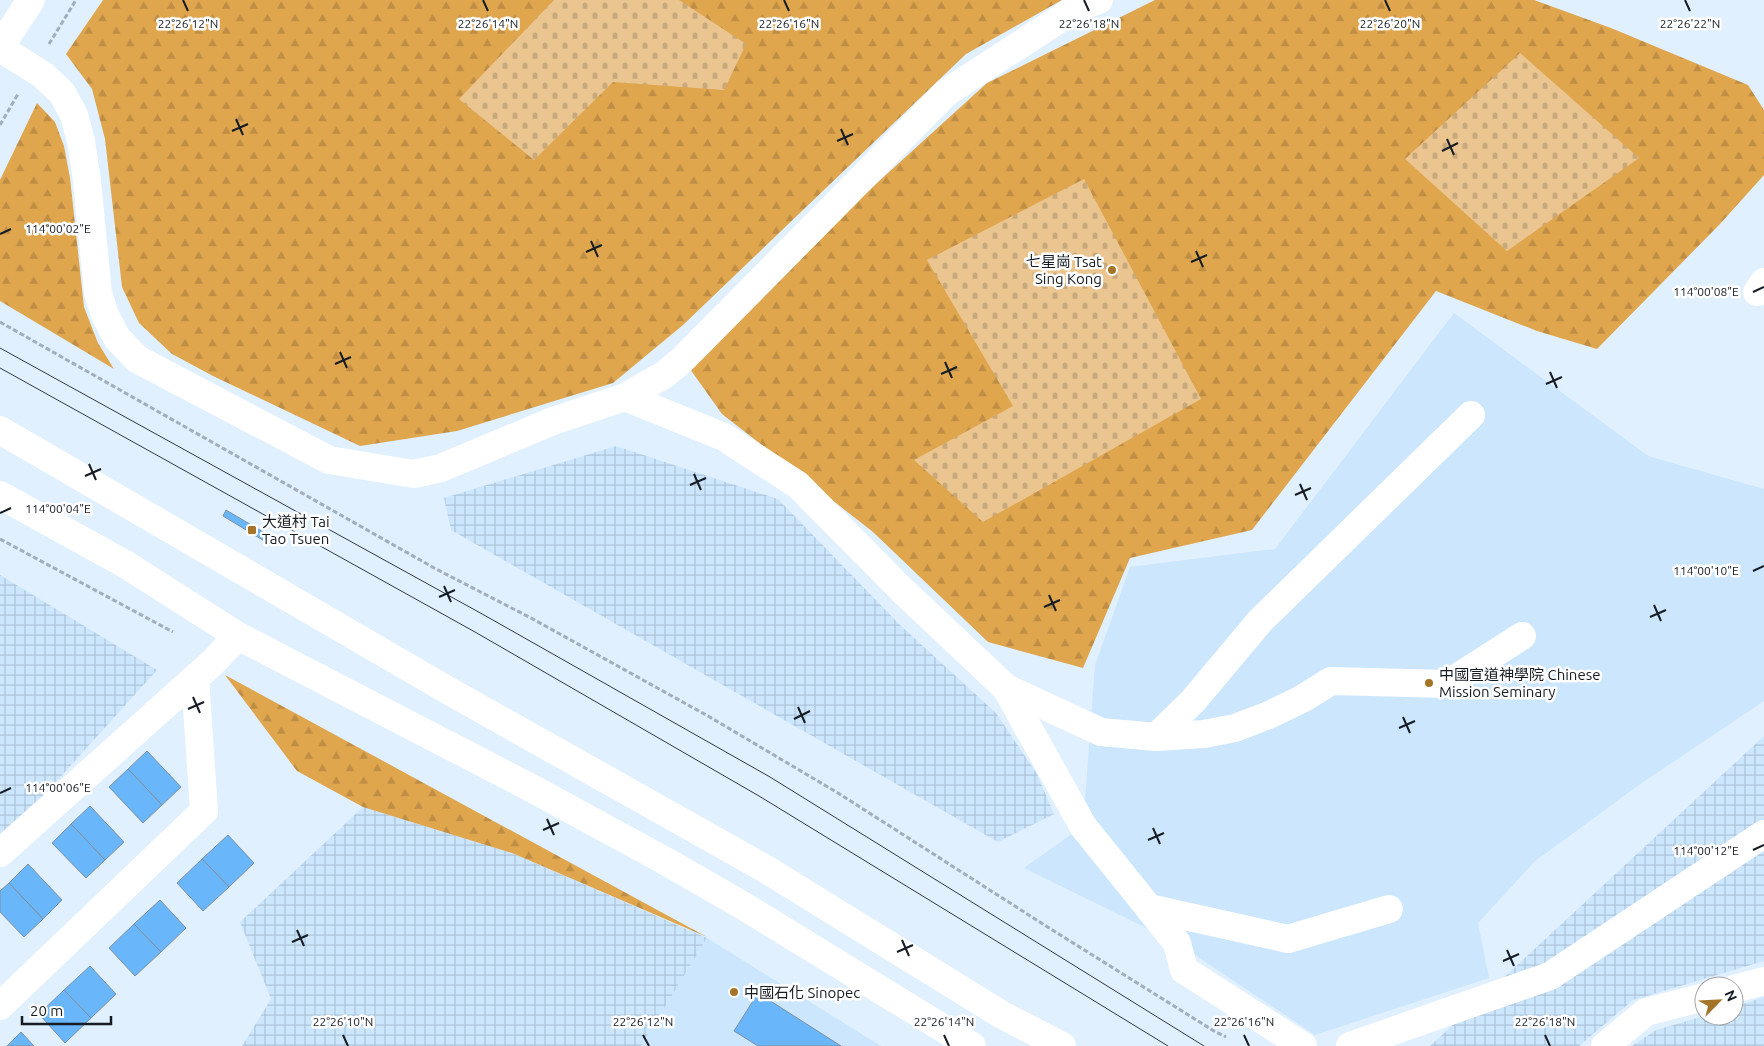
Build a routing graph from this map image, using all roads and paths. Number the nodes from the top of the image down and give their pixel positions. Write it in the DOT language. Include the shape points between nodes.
graph roads {
  1 [pos="31,0"];
  2 [pos="1099,0"];
  3 [pos="0,48"];
  4 [pos="0,322"];
  5 [pos="625,397"];
  6 [pos="1471,416"];
  7 [pos="0,430"];
  8 [pos="0,495"];
  9 [pos="238,636"];
  10 [pos="1522,636"];
  11 [pos="195,678"];
  12 [pos="1006,688"];
  13 [pos="1156,737"];
  14 [pos="1764,834"];
  15 [pos="0,853"];
  16 [pos="1149,908"];
  17 [pos="1389,909"];
  18 [pos="1764,981"];
  19 [pos="1744,986"];
  20 [pos="1694,1000"];
  21 [pos="0,1006"];
  22 [pos="1226,1037"];
  23 [pos="972,1046"];
  24 [pos="1062,1046"];
  25 [pos="1304,1046"];
  26 [pos="1350,1046"];
  27 [pos="1605,1046"];
  1 -- 3 [label="main road"];
  2 -- 5 [label="main road" via="1078,6 947,92 682,360 664,375"];
  3 -- 5 [label="main road" via="43,75 62,93 74,115 82,141 98,293 117,338 137,359 330,460 414,474 441,468 553,421"];
  4 -- 22 [label="path" via="436,570 531,618 708,716 838,793"];
  5 -- 12 [label="main road" via="724,437 798,485 903,591"];
  6 -- 13 [label="main road" via="1260,620 1194,701"];
  7 -- 24 [label="main road" via="450,691 764,868 1002,1015"];
  8 -- 9 [label="main road" via="125,564"];
  9 -- 11 [label="main road"];
  9 -- 23 [label="main road" via="660,858 742,904"];
  10 -- 13 [label="main road" via="1447,684 1331,681 1302,699 1235,728"];
  11 -- 15 [label="main road"];
  11 -- 21 [label="main road" via="204,811"];
  12 -- 13 [label="main road" via="1101,732"];
  12 -- 16 [label="main road" via="1083,826"];
  14 -- 26 [label="main road" via="1550,976"];
  16 -- 17 [label="main road" via="1288,939"];
  16 -- 25 [label="main road" via="1177,943 1184,970"];
  18 -- 19 [label="main road"];
  20 -- 27 [label="main road" via="1646,1012"];
}
